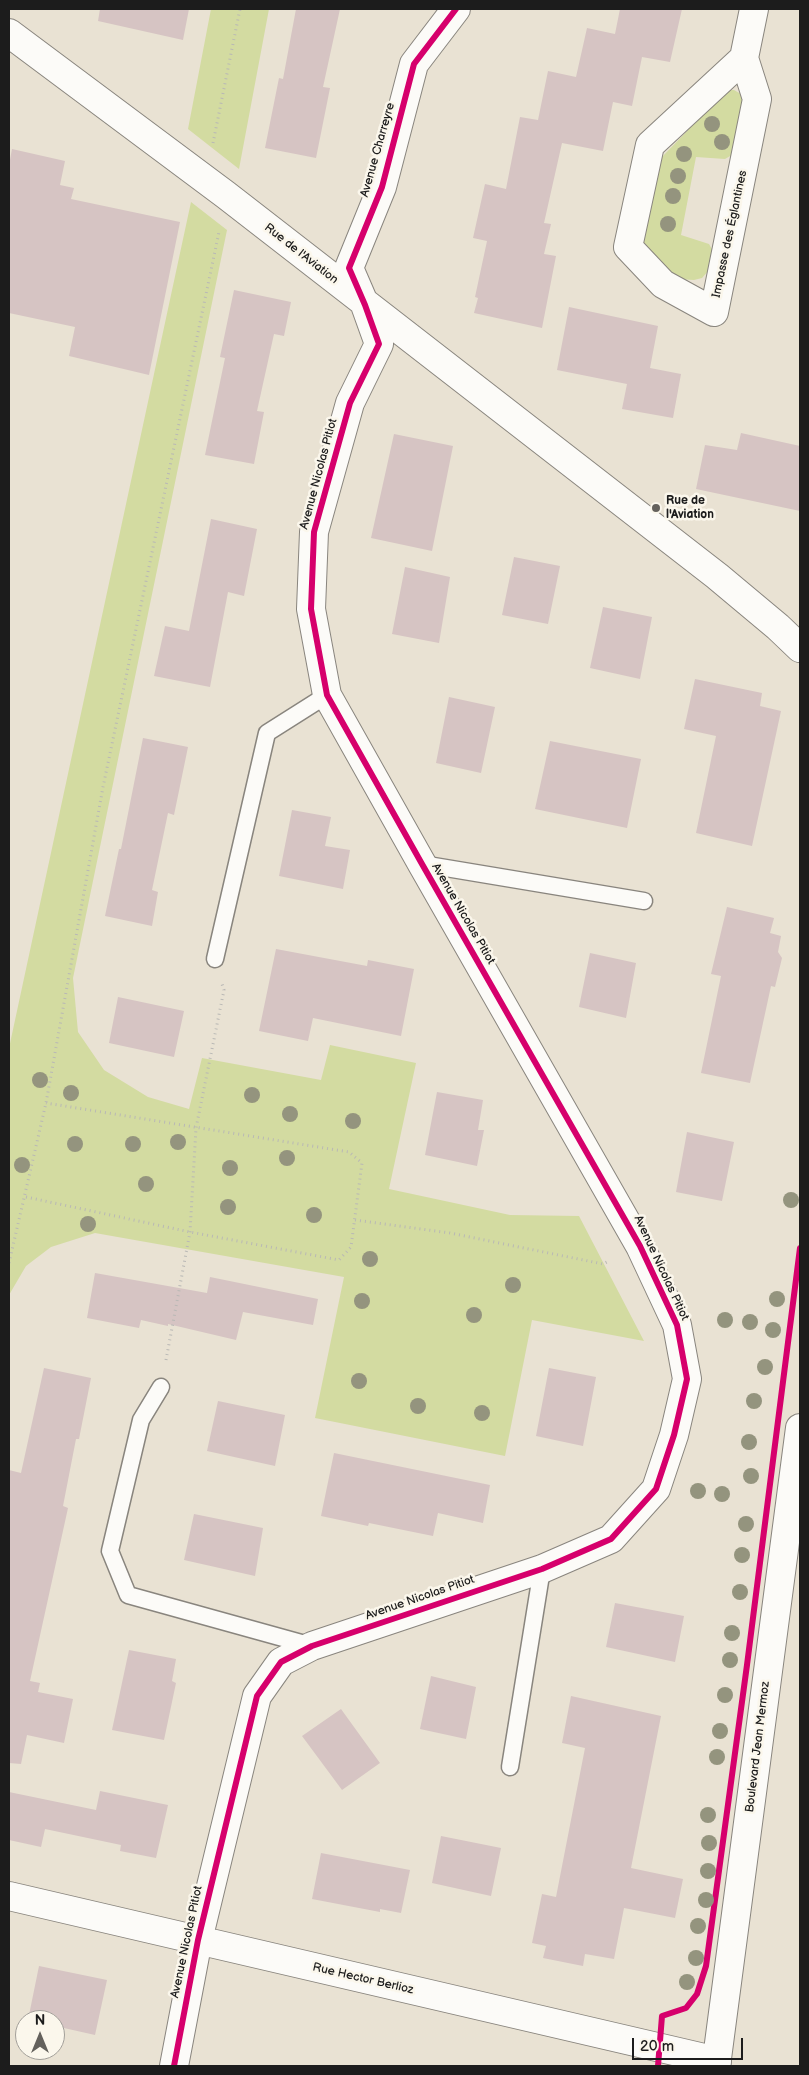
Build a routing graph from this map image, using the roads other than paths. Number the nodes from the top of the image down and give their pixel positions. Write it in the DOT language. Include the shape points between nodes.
graph roads {
  1 [pos="456,9"];
  2 [pos="754,9"];
  3 [pos="9,33"];
  4 [pos="744,58"];
  5 [pos="366,305"];
  6 [pos="789,630"];
  7 [pos="800,648"];
  8 [pos="327,695"];
  9 [pos="422,864"];
  10 [pos="644,901"];
  11 [pos="215,959"];
  12 [pos="162,1387"];
  13 [pos="800,1428"];
  14 [pos="542,1569"];
  15 [pos="312,1646"];
  16 [pos="510,1767"];
  17 [pos="9,1896"];
  18 [pos="198,1940"];
  19 [pos="717,2064"];
  20 [pos="174,2066"];
  1 -- 5 [label="street, Avenue Charreyre" via="414,64 382,187 348,268"];
  2 -- 4 [label="street"];
  3 -- 5 [label="street, Rue de l'Aviation" via="226,195"];
  4 -- 4 [label="street, Impasse des Églantines" via="650,145 628,247 663,284 714,312 758,99"];
  5 -- 6 [label="street, Rue de l'Aviation"];
  5 -- 8 [label="street, Avenue Nicolas Pitiot" via="379,344 350,403 314,532 311,609"];
  6 -- 7 [label="street, Rue de l'Aviation"];
  8 -- 9 [label="street, Avenue Nicolas Pitiot"];
  8 -- 11 [label="lane" via="267,733"];
  9 -- 10 [label="lane, Avenue Nicolas Pitiot"];
  9 -- 14 [label="street, Avenue Nicolas Pitiot" via="640,1246 676,1325 687,1379 656,1489 611,1539"];
  12 -- 15 [label="lane" via="141,1420 110,1551 128,1595"];
  13 -- 19 [label="street, Boulevard Jean Mermoz"];
  14 -- 15 [label="street, Avenue Nicolas Pitiot"];
  14 -- 16 [label="lane"];
  15 -- 18 [label="street, Avenue Nicolas Pitiot" via="281,1662 257,1696"];
  17 -- 18 [label="street, Rue Hector Berlioz"];
  18 -- 19 [label="street, Rue Hector Berlioz"];
  18 -- 20 [label="street, Avenue Nicolas Pitiot"];
}
